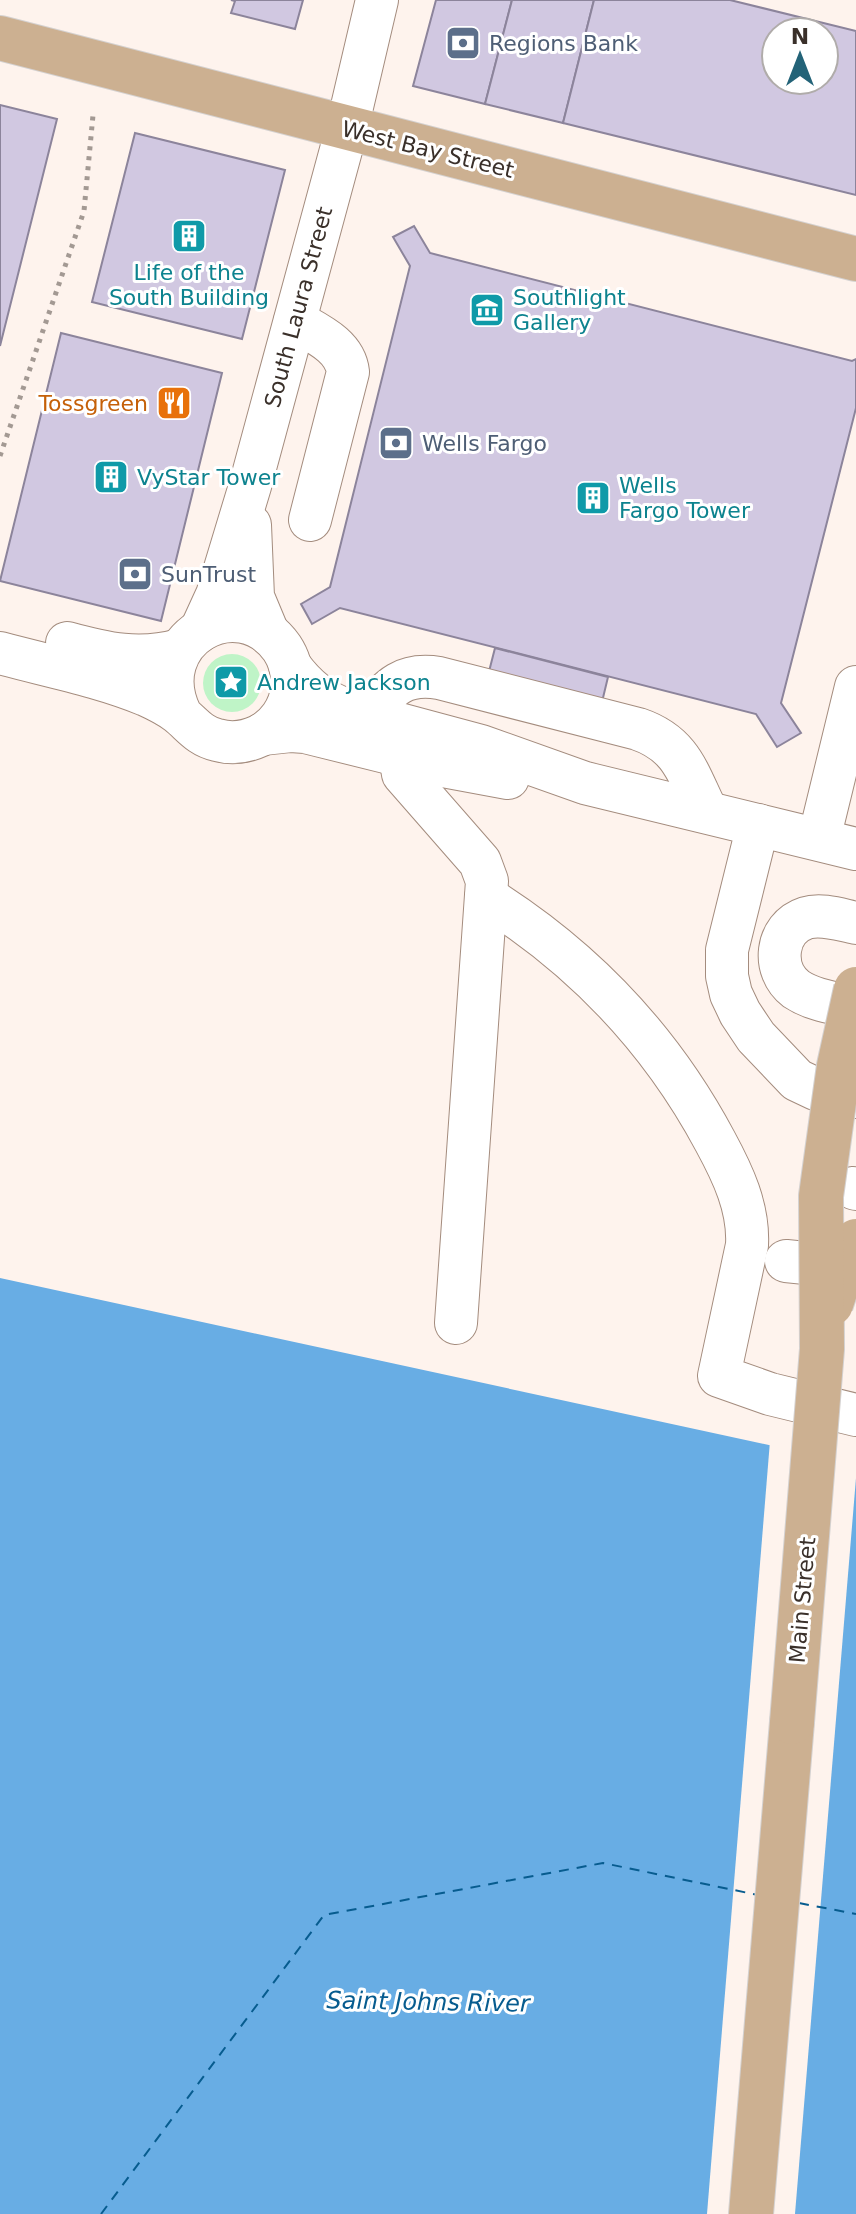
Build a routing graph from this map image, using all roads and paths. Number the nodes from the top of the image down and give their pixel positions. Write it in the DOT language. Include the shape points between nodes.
graph roads {
  1 [pos="377,0"];
  2 [pos="0,38"];
  3 [pos="93,115"];
  4 [pos="347,128"];
  5 [pos="856,259"];
  6 [pos="295,321"];
  7 [pos="0,456"];
  8 [pos="250,486"];
  9 [pos="310,520"];
  10 [pos="0,625"];
  11 [pos="190,640"];
  12 [pos="279,649"];
  13 [pos="0,653"];
  14 [pos="856,687"];
  15 [pos="181,715"];
  16 [pos="367,715"];
  17 [pos="263,734"];
  18 [pos="400,756"];
  19 [pos="585,783"];
  20 [pos="707,812"];
  21 [pos="758,825"];
  22 [pos="837,844"];
  23 [pos="486,897"];
  24 [pos="856,923"];
  25 [pos="856,989"];
  26 [pos="856,1008"];
  27 [pos="769,1051"];
  28 [pos="856,1070"];
  29 [pos="856,1097"];
  30 [pos="856,1241"];
  31 [pos="786,1261"];
  32 [pos="856,1268"];
  33 [pos="456,1323"];
  34 [pos="822,1349"];
  35 [pos="856,1415"];
  36 [pos="751,2214"];
  1 -- 4 [label="street, South Laura Street"];
  2 -- 4 [label="main road, West Bay Street"];
  3 -- 7 [label="path" via="84,211"];
  4 -- 5 [label="main road, West Bay Street"];
  4 -- 6 [label="street, South Laura Street"];
  6 -- 8 [label="street, South Laura Street"];
  6 -- 9 [label="street" via="342,353 348,372"];
  8 -- 11 [label="street, South Laura Street" via="213,606"];
  8 -- 12 [label="street, South Laura Street" via="253,597"];
  10 -- 11 [label="street" via="106,654 150,656"];
  11 -- 12 [label="street" via="214,624 242,622"];
  11 -- 15 [label="street" via="174,663 171,689"];
  12 -- 16 [label="street" via="302,682 327,702"];
  12 -- 17 [label="street" via="292,686 288,704"];
  13 -- 15 [label="street" via="130,689"];
  14 -- 22 [label="street"];
  15 -- 17 [label="street" via="196,731 217,740 241,742"];
  16 -- 19 [label="street" via="481,746"];
  16 -- 20 [label="street" via="395,684 421,676 638,729 673,749"];
  17 -- 18 [label="street" via="305,732"];
  18 -- 19 [label="street" via="509,779"];
  18 -- 23 [label="street" via="403,774 480,862"];
  19 -- 20 [label="street"];
  20 -- 21 [label="street"];
  21 -- 22 [label="street"];
  21 -- 27 [label="street" via="726,967 740,1013"];
  23 -- 33 [label="street"];
  23 -- 35 [label="street" via="547,939 604,989 673,1072 722,1154 742,1203 748,1235 719,1376"];
  24 -- 26 [label="street" via="803,919 789,930 779,954 781,969 797,990"];
  25 -- 34 [label="main road, Main Street, bridge" via="822,1185"];
  27 -- 28 [label="street"];
  27 -- 29 [label="street" via="806,1085"];
  30 -- 34 [label="main road, bridge" via="832,1298"];
  31 -- 32 [label="street"];
  34 -- 36 [label="main road, Main Street, bridge"];
}
